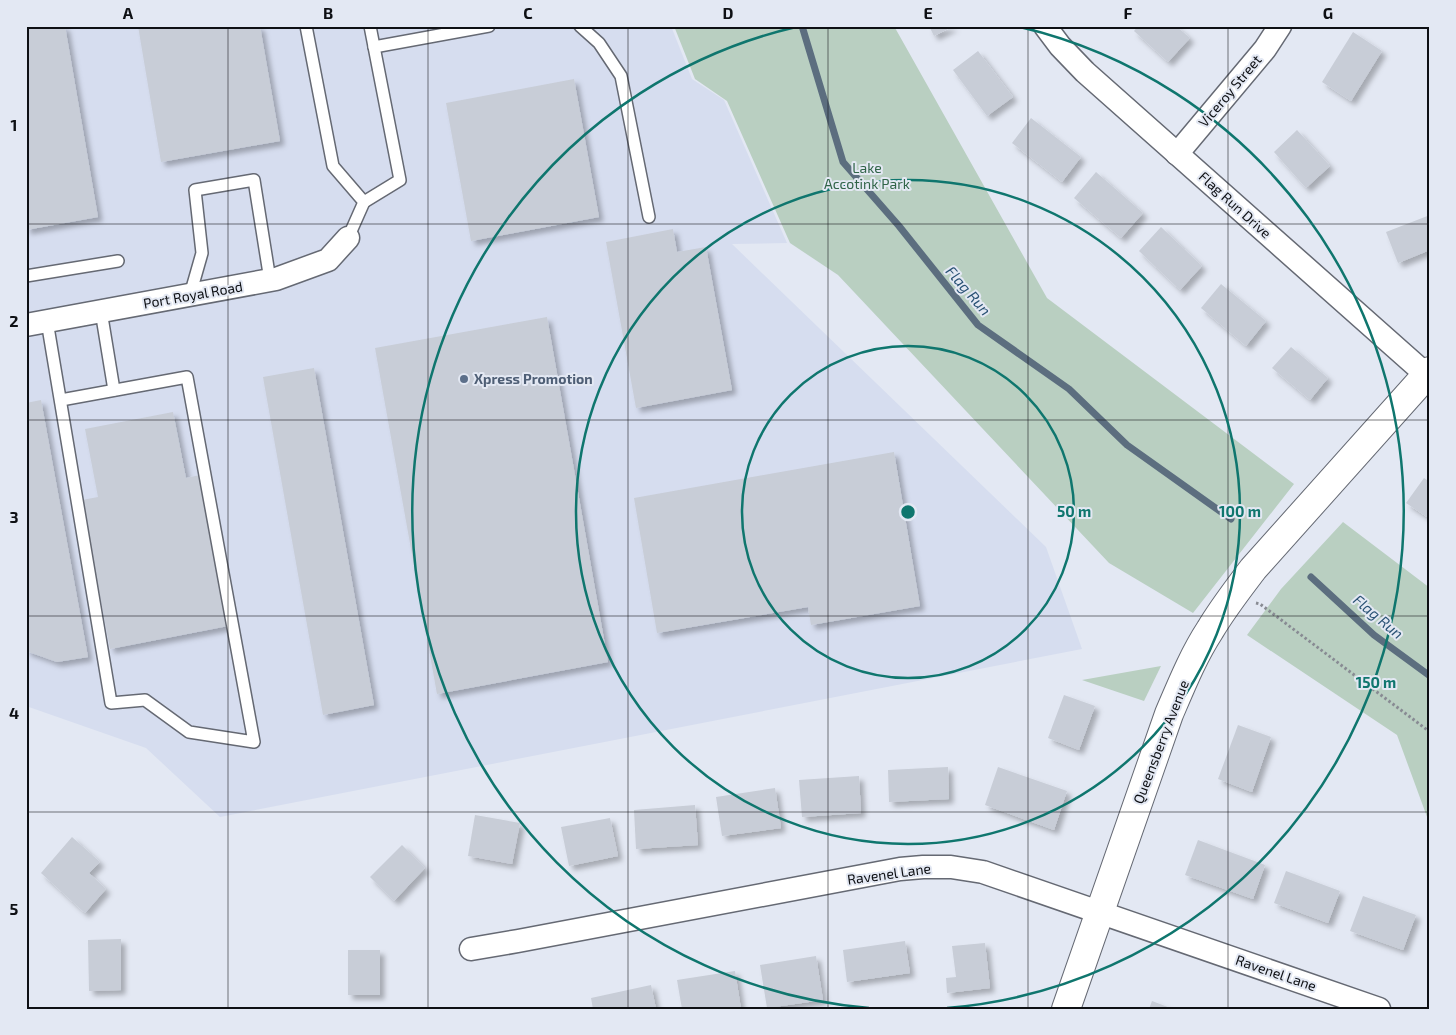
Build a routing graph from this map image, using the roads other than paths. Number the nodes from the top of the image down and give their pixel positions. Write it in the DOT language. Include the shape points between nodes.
graph roads {
  1 [pos="306,26"];
  2 [pos="370,26"];
  3 [pos="489,26"];
  4 [pos="580,26"];
  5 [pos="1045,26"];
  6 [pos="1280,26"];
  7 [pos="374,47"];
  8 [pos="1177,154"];
  9 [pos="364,202"];
  10 [pos="649,217"];
  11 [pos="348,238"];
  12 [pos="118,261"];
  13 [pos="26,276"];
  14 [pos="270,280"];
  15 [pos="190,295"];
  16 [pos="101,311"];
  17 [pos="37,323"];
  18 [pos="1428,375"];
  19 [pos="114,390"];
  20 [pos="61,400"];
  21 [pos="1100,912"];
  22 [pos="471,948"];
  23 [pos="1066,1009"];
  24 [pos="1380,1009"];
  1 -- 9 [label="lane" via="333,166"];
  2 -- 7 [label="lane"];
  3 -- 7 [label="lane"];
  4 -- 10 [label="lane" via="599,43 621,76"];
  5 -- 8 [label="street, Flag Run Drive" via="1085,72"];
  6 -- 8 [label="street, Viceroy Street" via="1265,49"];
  7 -- 9 [label="lane" via="400,180"];
  8 -- 18 [label="street, Flag Run Drive"];
  9 -- 11 [label="lane"];
  11 -- 14 [label="street, Port Royal Road" via="328,260"];
  12 -- 13 [label="lane"];
  14 -- 15 [label="street, Port Royal Road"];
  14 -- 15 [label="lane" via="254,180 195,190 202,253"];
  15 -- 16 [label="street, Port Royal Road"];
  16 -- 17 [label="street, Port Royal Road"];
  16 -- 19 [label="lane"];
  17 -- 20 [label="lane"];
  18 -- 21 [label="street, Queensberry Avenue" via="1253,569 1205,638 1168,714"];
  19 -- 20 [label="lane"];
  19 -- 20 [label="lane" via="187,377 254,742 189,732 146,700 111,703"];
  21 -- 22 [label="street, Ravenel Lane" via="983,872 923,867"];
  21 -- 23 [label="street, Queensberry Avenue"];
  21 -- 24 [label="street, Ravenel Lane"];
}
